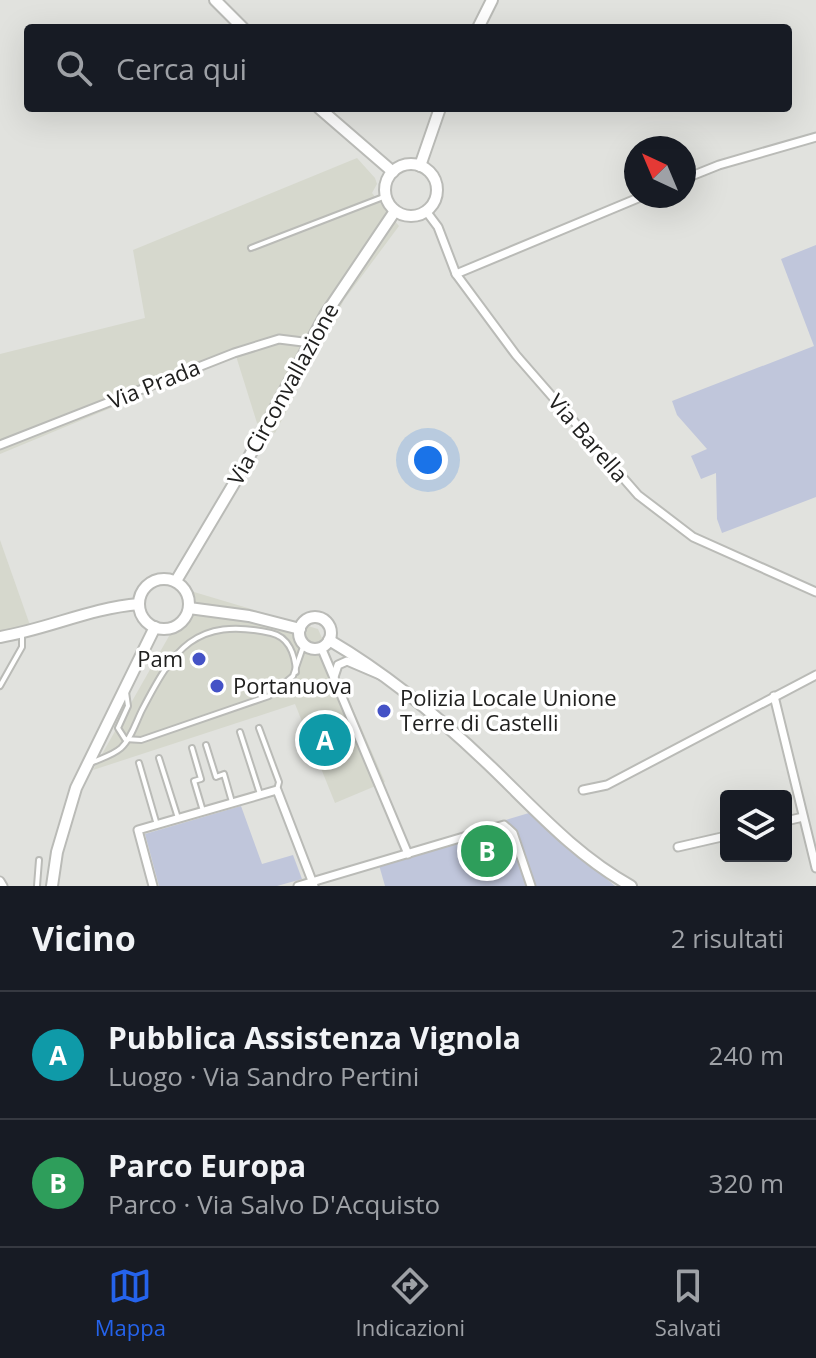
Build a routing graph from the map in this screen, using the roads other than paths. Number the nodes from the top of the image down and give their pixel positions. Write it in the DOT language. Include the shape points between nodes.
graph roads {
  1 [pos="215,0"];
  2 [pos="492,0"];
  3 [pos="239,24"];
  4 [pos="480,24"];
  5 [pos="324,112"];
  6 [pos="439,112"];
  7 [pos="816,137"];
  8 [pos="420,166"];
  9 [pos="393,172"];
  10 [pos="696,174"];
  11 [pos="386,196"];
  12 [pos="624,204"];
  13 [pos="395,211"];
  14 [pos="426,211"];
  15 [pos="251,248"];
  16 [pos="456,274"];
  17 [pos="311,343"];
  18 [pos="0,445"];
  19 [pos="176,581"];
  20 [pos="816,592"];
  21 [pos="139,604"];
  22 [pos="189,608"];
  23 [pos="270,620"];
  24 [pos="155,627"];
  25 [pos="300,629"];
  26 [pos="250,630"];
  27 [pos="23,633"];
  28 [pos="0,637"];
  29 [pos="325,643"];
  30 [pos="304,644"];
  31 [pos="296,672"];
  32 [pos="816,675"];
  33 [pos="386,676"];
  34 [pos="334,677"];
  35 [pos="0,686"];
  36 [pos="125,691"];
  37 [pos="774,696"];
  38 [pos="259,728"];
  39 [pos="240,732"];
  40 [pos="127,739"];
  41 [pos="206,745"];
  42 [pos="192,748"];
  43 [pos="159,758"];
  44 [pos="139,763"];
  45 [pos="87,764"];
  46 [pos="277,790"];
  47 [pos="583,790"];
  48 [pos="260,795"];
  49 [pos="232,802"];
  50 [pos="203,811"];
  51 [pos="803,817"];
  52 [pos="178,818"];
  53 [pos="792,820"];
  54 [pos="816,824"];
  55 [pos="157,825"];
  56 [pos="805,827"];
  57 [pos="720,837"];
  58 [pos="678,847"];
  59 [pos="408,854"];
  60 [pos="39,860"];
  61 [pos="816,868"];
  62 [pos="0,881"];
  63 [pos="313,884"];
  64 [pos="3,886"];
  65 [pos="37,886"];
  66 [pos="52,886"];
  67 [pos="153,886"];
  68 [pos="298,886"];
  69 [pos="531,886"];
  70 [pos="631,886"];
  1 -- 3 [label="main road"];
  2 -- 4 [label="main road"];
  5 -- 9 [label="main road"];
  6 -- 8 [label="main road"];
  7 -- 10 [label="street"];
  8 -- 9 [label="main road"];
  8 -- 14 [label="main road" via="436,183 436,199"];
  9 -- 11 [label="main road"];
  11 -- 13 [label="main road"];
  11 -- 15 [label="lane"];
  12 -- 16 [label="street"];
  13 -- 14 [label="main road" via="407,216"];
  13 -- 17 [label="main road, Via Circonvallazione"];
  14 -- 16 [label="street, Via Barella"];
  16 -- 20 [label="street, Via Barella" via="516,355 646,502 713,548"];
  17 -- 18 [label="street, Via Prada" via="279,339 234,353"];
  17 -- 19 [label="main road, Via Circonvallazione"];
  19 -- 21 [label="main road" via="154,580 143,590"];
  19 -- 22 [label="main road" via="188,595"];
  21 -- 24 [label="main road" via="142,616"];
  21 -- 27 [label="main road" via="98,609"];
  22 -- 23 [label="main road"];
  22 -- 24 [label="main road" via="177,626"];
  23 -- 25 [label="main road"];
  23 -- 26 [label="lane"];
  24 -- 36 [label="main road"];
  25 -- 29 [label="main road" via="308,619 320,618 330,627"];
  25 -- 30 [label="main road"];
  26 -- 31 [label="lane" via="285,640"];
  26 -- 40 [label="lane" via="209,633 181,647 161,673"];
  27 -- 28 [label="main road"];
  27 -- 35 [label="lane" via="22,647"];
  29 -- 30 [label="main road"];
  29 -- 33 [label="main road"];
  29 -- 34 [label="street"];
  30 -- 31 [label="lane"];
  31 -- 40 [label="lane" via="261,700 141,740"];
  32 -- 37 [label="street"];
  33 -- 34 [label="street" via="374,676 347,661 338,665"];
  33 -- 70 [label="main road" via="473,750 556,833"];
  34 -- 59 [label="street"];
  36 -- 40 [label="lane" via="128,706 118,728"];
  36 -- 45 [label="main road"];
  37 -- 47 [label="street" via="607,785"];
  37 -- 51 [label="street"];
  38 -- 46 [label="lane" via="279,782"];
  39 -- 48 [label="lane"];
  40 -- 45 [label="lane" via="118,751"];
  41 -- 49 [label="lane" via="216,777 224,774"];
  42 -- 50 [label="lane"];
  43 -- 52 [label="lane"];
  44 -- 55 [label="lane"];
  45 -- 66 [label="main road" via="64,823"];
  46 -- 48 [label="street"];
  46 -- 63 [label="street"];
  48 -- 49 [label="street"];
  49 -- 50 [label="street"];
  50 -- 52 [label="street"];
  51 -- 53 [label="street"];
  51 -- 56 [label="street"];
  52 -- 55 [label="street"];
  54 -- 56 [label="street"];
  55 -- 67 [label="street" via="138,830"];
  56 -- 61 [label="street"];
  57 -- 58 [label="street"];
  59 -- 63 [label="street"];
  59 -- 69 [label="street" via="506,826"];
  60 -- 65 [label="lane"];
  62 -- 64 [label="street"];
  63 -- 68 [label="street"];
}
